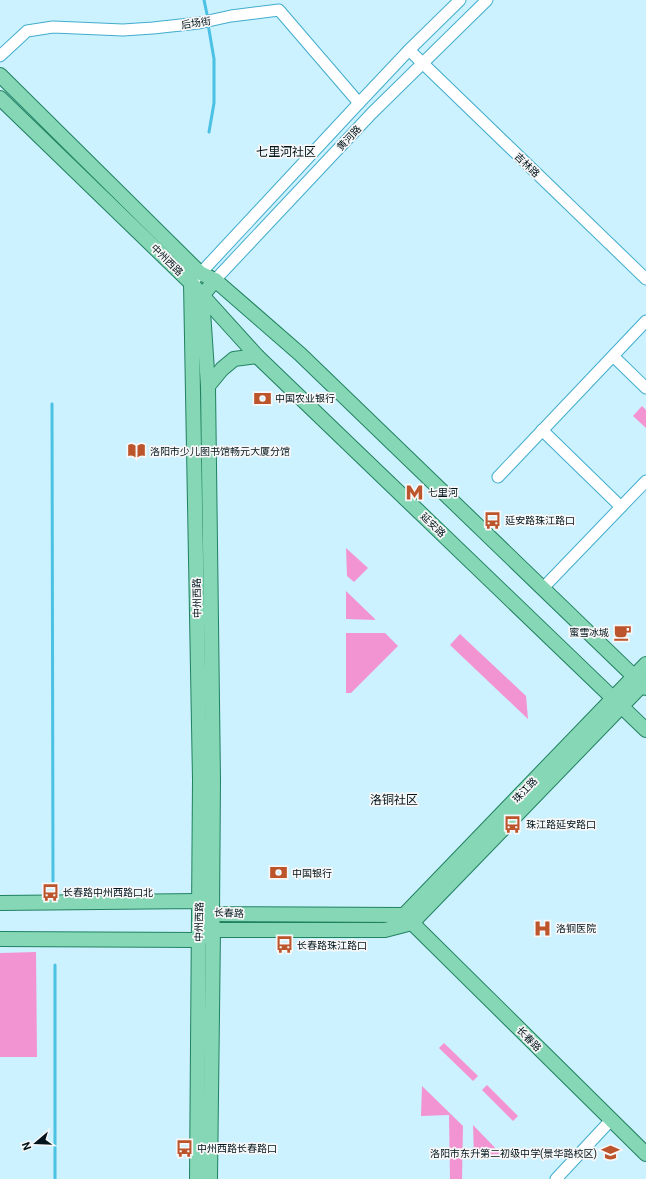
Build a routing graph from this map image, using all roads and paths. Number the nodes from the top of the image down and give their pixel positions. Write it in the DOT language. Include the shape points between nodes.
graph roads {
  1 [pos="460,0"];
  2 [pos="487,0"];
  3 [pos="409,50"];
  4 [pos="0,56"];
  5 [pos="423,64"];
  6 [pos="0,75"];
  7 [pos="0,98"];
  8 [pos="359,102"];
  9 [pos="196,278"];
  10 [pos="646,279"];
  11 [pos="215,280"];
  12 [pos="202,296"];
  13 [pos="646,321"];
  14 [pos="257,356"];
  15 [pos="613,356"];
  16 [pos="208,386"];
  17 [pos="646,388"];
  18 [pos="542,430"];
  19 [pos="498,477"];
  20 [pos="646,481"];
  21 [pos="621,507"];
  22 [pos="544,588"];
  23 [pos="646,664"];
  24 [pos="642,682"];
  25 [pos="618,703"];
  26 [pos="646,730"];
  27 [pos="199,901"];
  28 [pos="0,903"];
  29 [pos="212,914"];
  30 [pos="408,919"];
  31 [pos="213,930"];
  32 [pos="0,939"];
  33 [pos="198,940"];
  34 [pos="611,1120"];
  35 [pos="646,1154"];
  36 [pos="197,1179"];
  37 [pos="210,1179"];
  38 [pos="556,1179"];
  1 -- 3 [label="street, 黄河路"];
  2 -- 5 [label="street, 黄河路"];
  3 -- 5 [label="street, 吉林路"];
  3 -- 8 [label="street, 黄河路"];
  4 -- 8 [label="street, 后场街" via="27,31 53,27 123,30 153,28 279,10"];
  5 -- 10 [label="street, 吉林路"];
  5 -- 11 [label="street, 黄河路" via="372,113"];
  6 -- 9 [label="main road, 中州西路"];
  7 -- 9 [label="main road, 中州西路"];
  8 -- 9 [label="street, 黄河路"];
  9 -- 11 [label="main road"];
  9 -- 12 [label="main road, 延安路"];
  9 -- 27 [label="main road, 中州西路"];
  11 -- 12 [label="main road"];
  11 -- 22 [label="main road" via="300,354"];
  12 -- 14 [label="main road, 延安路"];
  12 -- 16 [label="main road, 中州西路"];
  13 -- 15 [label="street"];
  14 -- 16 [label="main road" via="234,359"];
  14 -- 25 [label="main road, 延安路"];
  15 -- 17 [label="street"];
  15 -- 18 [label="street"];
  16 -- 29 [label="main road, 中州西路" via="213,780"];
  18 -- 19 [label="street"];
  18 -- 21 [label="street"];
  20 -- 21 [label="street"];
  21 -- 22 [label="street"];
  22 -- 24 [label="main road"];
  23 -- 24 [label="main road, 珠江路"];
  24 -- 25 [label="main road, 珠江路"];
  25 -- 26 [label="main road, 延安路"];
  25 -- 30 [label="main road, 珠江路"];
  27 -- 28 [label="main road"];
  27 -- 29 [label="main road, 长春路"];
  27 -- 33 [label="main road, 中州西路"];
  29 -- 30 [label="main road, 长春路"];
  29 -- 31 [label="main road, 中州西路"];
  30 -- 31 [label="main road, 长春路" via="385,930"];
  30 -- 34 [label="main road, 长春路"];
  31 -- 33 [label="main road, 长春路"];
  31 -- 37 [label="main road, 中州西路"];
  32 -- 33 [label="main road"];
  33 -- 36 [label="main road, 中州西路"];
  34 -- 35 [label="main road, 长春路"];
  34 -- 38 [label="street"];
}
